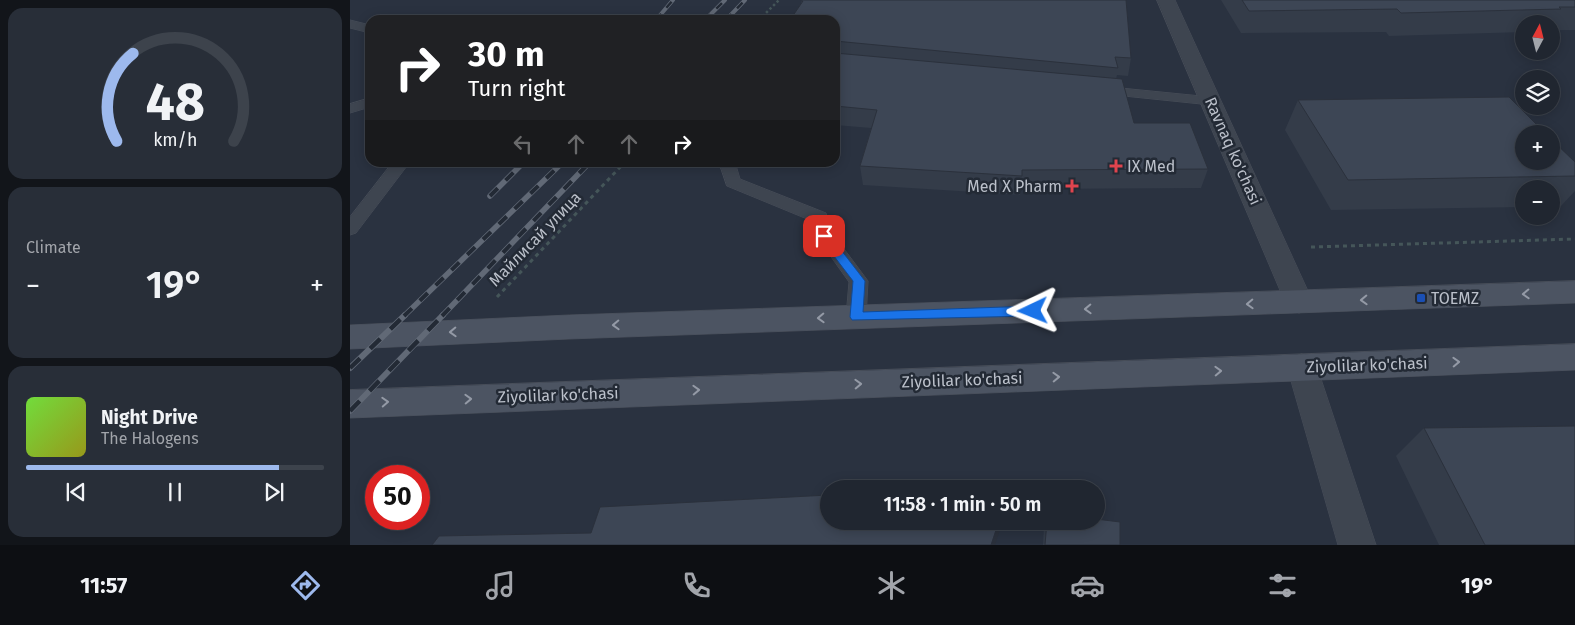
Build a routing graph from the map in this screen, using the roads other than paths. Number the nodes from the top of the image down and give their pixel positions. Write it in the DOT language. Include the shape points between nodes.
graph roads {
  1 [pos="1166,0"];
  2 [pos="350,24"];
  3 [pos="365,28"];
  4 [pos="1082,89"];
  5 [pos="1211,101"];
  6 [pos="365,104"];
  7 [pos="350,109"];
  8 [pos="398,167"];
  9 [pos="728,167"];
  10 [pos="350,229"];
  11 [pos="1575,292"];
  12 [pos="1299,302"];
  13 [pos="856,317"];
  14 [pos="350,337"];
  15 [pos="1575,357"];
  16 [pos="1302,368"];
  17 [pos="350,404"];
  18 [pos="1358,545"];
  1 -- 5 [label="street, Ravnaq ko'chasi"];
  2 -- 3 [label="lane"];
  4 -- 5 [label="lane"];
  5 -- 12 [label="street, Ravnaq ko'chasi"];
  6 -- 7 [label="lane"];
  8 -- 10 [label="lane"];
  9 -- 13 [label="lane" via="733,182 820,217 824,236 859,281"];
  11 -- 12 [label="main road, one-way"];
  12 -- 13 [label="main road, one-way"];
  13 -- 14 [label="main road, one-way"];
  16 -- 15 [label="main road, Ziyolilar ko'chasi, one-way"];
  17 -- 16 [label="main road, Ziyolilar ko'chasi, one-way"];
  16 -- 18 [label="street"];
}
